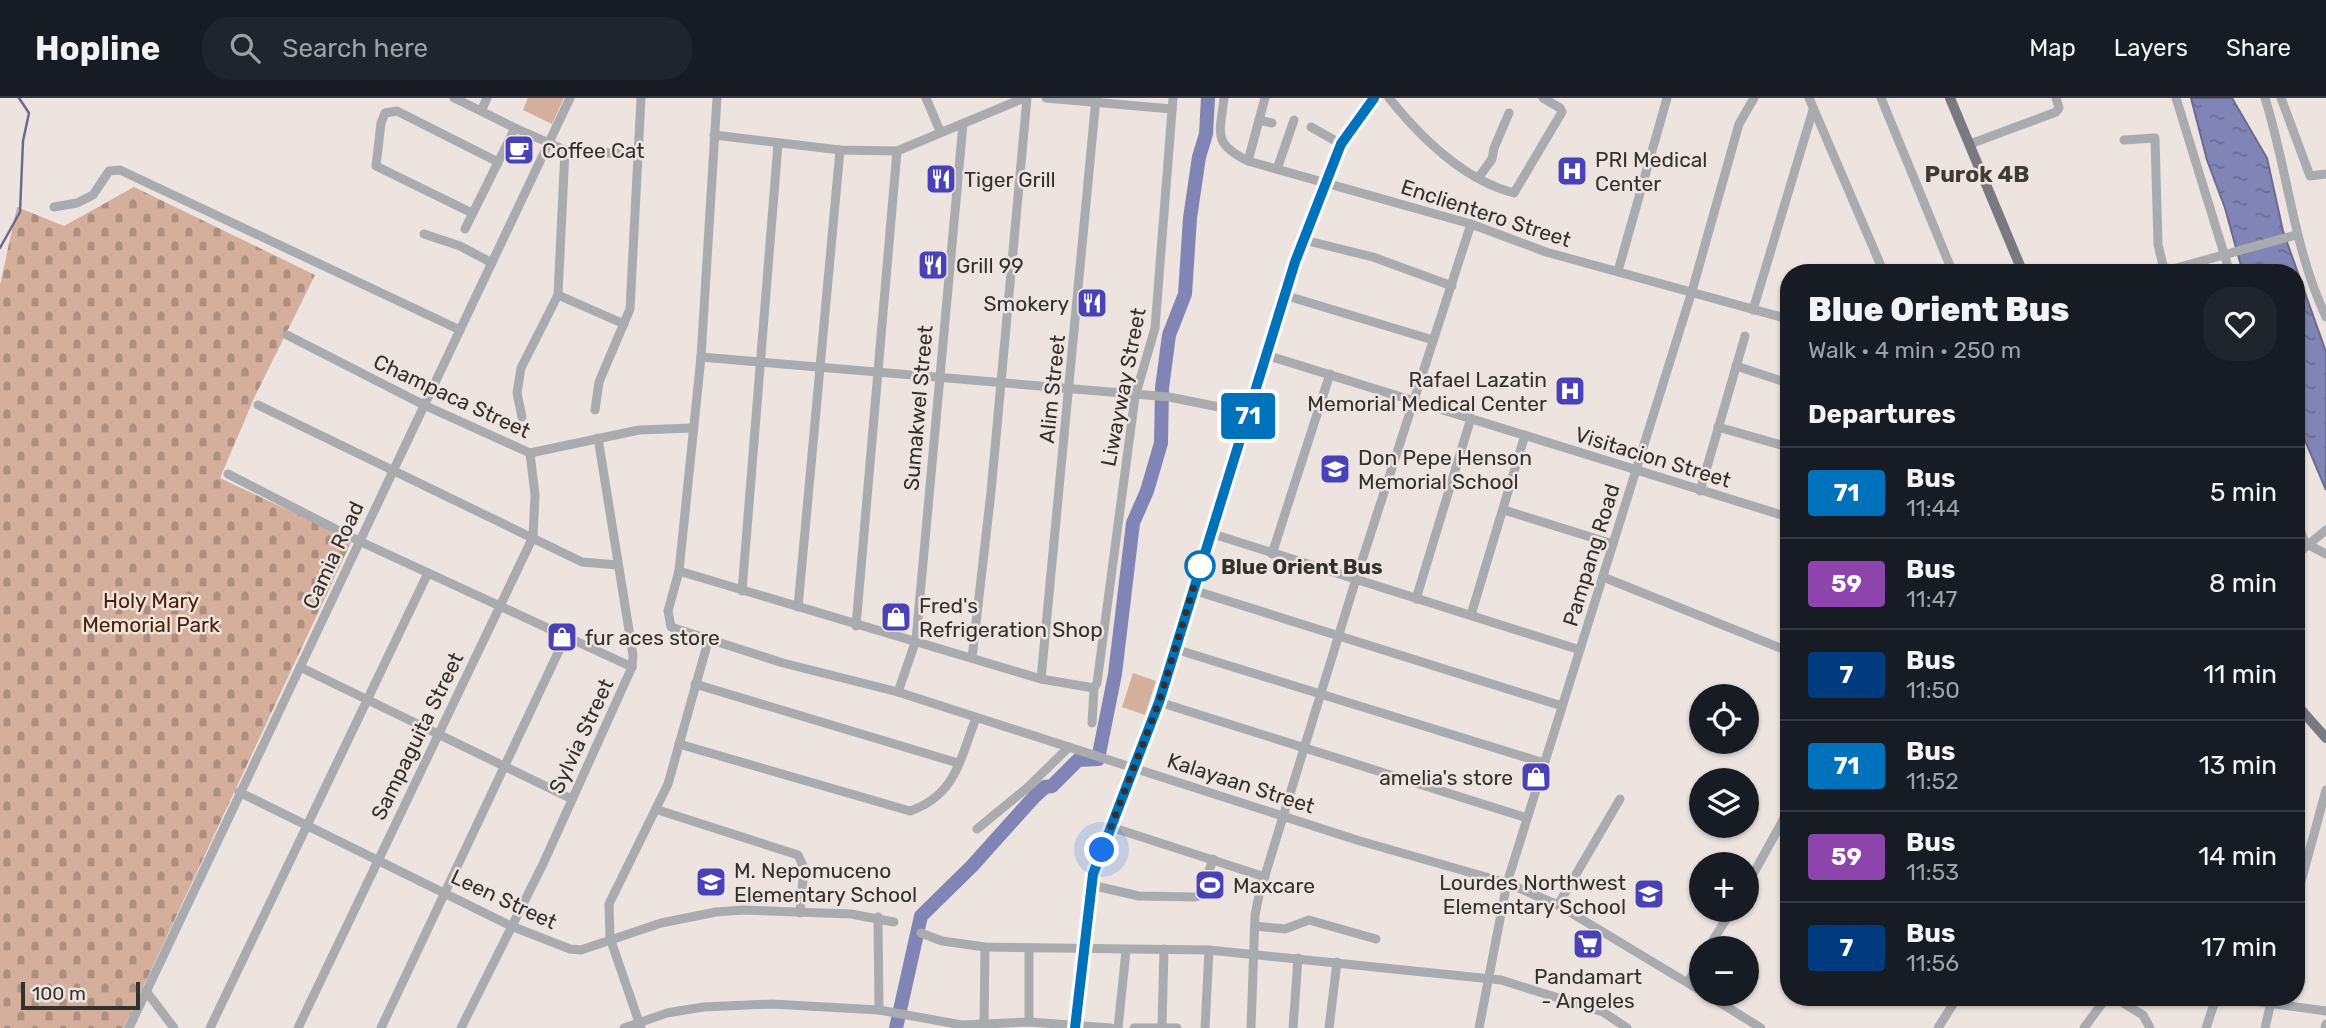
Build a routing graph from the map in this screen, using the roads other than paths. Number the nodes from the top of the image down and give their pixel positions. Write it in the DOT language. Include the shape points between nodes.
graph roads {
  1 [pos="454,98"];
  2 [pos="487,98"];
  3 [pos="570,98"];
  4 [pos="641,98"];
  5 [pos="717,98"];
  6 [pos="926,98"];
  7 [pos="1026,98"];
  8 [pos="1046,98"];
  9 [pos="1173,98"];
  10 [pos="1224,98"];
  11 [pos="1265,98"];
  12 [pos="1374,98"];
  13 [pos="1389,98"];
  14 [pos="1543,98"];
  15 [pos="1667,98"];
  16 [pos="1754,98"];
  17 [pos="1810,98"];
  18 [pos="1881,98"];
  19 [pos="1950,98"];
  20 [pos="2056,98"];
  21 [pos="2176,98"];
  22 [pos="2265,98"];
  23 [pos="2281,98"];
  24 [pos="1096,100"];
  25 [pos="1172,109"];
  26 [pos="1813,110"];
  27 [pos="481,111"];
  28 [pos="1509,113"];
  29 [pos="1259,120"];
  30 [pos="1294,120"];
  31 [pos="1272,123"];
  32 [pos="963,124"];
  33 [pos="1311,127"];
  34 [pos="515,128"];
  35 [pos="940,131"];
  36 [pos="715,135"];
  37 [pos="2124,139"];
  38 [pos="778,144"];
  39 [pos="1341,144"];
  40 [pos="1970,144"];
  41 [pos="548,145"];
  42 [pos="565,150"];
  43 [pos="841,150"];
  44 [pos="897,151"];
  45 [pos="640,155"];
  46 [pos="1248,161"];
  47 [pos="498,162"];
  48 [pos="1277,169"];
  49 [pos="2326,174"];
  50 [pos="1479,177"];
  51 [pos="1326,184"];
  52 [pos="54,207"];
  53 [pos="472,213"];
  54 [pos="1471,225"];
  55 [pos="465,229"];
  56 [pos="424,234"];
  57 [pos="2292,236"];
  58 [pos="1304,240"];
  59 [pos="2228,255"];
  60 [pos="492,263"];
  61 [pos="1880,264"];
  62 [pos="1949,264"];
  63 [pos="2019,264"];
  64 [pos="2162,264"];
  65 [pos="2194,264"];
  66 [pos="2229,264"];
  67 [pos="2303,264"];
  68 [pos="2305,268"];
  69 [pos="1618,271"];
  70 [pos="1452,286"];
  71 [pos="1692,291"];
  72 [pos="558,295"];
  73 [pos="1284,295"];
  74 [pos="1753,310"];
  75 [pos="2326,317"];
  76 [pos="1780,318"];
  77 [pos="624,324"];
  78 [pos="460,330"];
  79 [pos="287,335"];
  80 [pos="1745,336"];
  81 [pos="1433,340"];
  82 [pos="1266,355"];
  83 [pos="701,357"];
  84 [pos="760,362"];
  85 [pos="1736,366"];
  86 [pos="820,369"];
  87 [pos="1330,374"];
  88 [pos="880,375"];
  89 [pos="937,379"];
  90 [pos="1780,380"];
  91 [pos="1000,384"];
  92 [pos="1070,390"];
  93 [pos="1135,397"];
  94 [pos="1413,400"];
  95 [pos="258,405"];
  96 [pos="424,405"];
  97 [pos="595,410"];
  98 [pos="1249,413"];
  99 [pos="522,417"];
  100 [pos="1471,418"];
  101 [pos="1718,427"];
  102 [pos="692,428"];
  103 [pos="1525,435"];
  104 [pos="597,438"];
  105 [pos="1780,445"];
  106 [pos="530,453"];
  107 [pos="392,471"];
  108 [pos="1635,471"];
  109 [pos="228,474"];
  110 [pos="1700,491"];
  111 [pos="1504,510"];
  112 [pos="1780,515"];
  113 [pos="2326,530"];
  114 [pos="1210,533"];
  115 [pos="533,537"];
  116 [pos="359,541"];
  117 [pos="2305,543"];
  118 [pos="1613,544"];
  119 [pos="2305,548"];
  120 [pos="1272,554"];
  121 [pos="2326,554"];
  122 [pos="617,565"];
  123 [pos="679,571"];
  124 [pos="428,573"];
  125 [pos="1604,577"];
  126 [pos="1356,579"];
  127 [pos="741,591"];
  128 [pos="1198,592"];
  129 [pos="1416,598"];
  130 [pos="498,607"];
  131 [pos="797,607"];
  132 [pos="1471,615"];
  133 [pos="856,626"];
  134 [pos="1339,636"];
  135 [pos="565,638"];
  136 [pos="709,638"];
  137 [pos="916,640"];
  138 [pos="1780,648"];
  139 [pos="1175,649"];
  140 [pos="1580,650"];
  141 [pos="972,658"];
  142 [pos="300,667"];
  143 [pos="632,667"];
  144 [pos="1041,679"];
  145 [pos="695,684"];
  146 [pos="1094,688"];
  147 [pos="898,692"];
  148 [pos="1322,692"];
  149 [pos="368,701"];
  150 [pos="1159,702"];
  151 [pos="1562,706"];
  152 [pos="2305,714"];
  153 [pos="976,718"];
  154 [pos="1092,723"];
  155 [pos="438,735"];
  156 [pos="2326,738"];
  157 [pos="679,744"];
  158 [pos="1069,747"];
  159 [pos="1304,750"];
  160 [pos="1544,762"];
  161 [pos="958,763"];
  162 [pos="506,768"];
  163 [pos="1134,768"];
  164 [pos="2326,790"];
  165 [pos="239,792"];
  166 [pos="572,799"];
  167 [pos="1620,799"];
  168 [pos="658,810"];
  169 [pos="1284,814"];
  170 [pos="1527,818"];
  171 [pos="309,825"];
  172 [pos="1780,825"];
  173 [pos="1111,827"];
  174 [pos="978,829"];
  175 [pos="1213,859"];
  176 [pos="376,860"];
  177 [pos="1759,863"];
  178 [pos="2305,867"];
  179 [pos="1265,877"];
  180 [pos="1507,883"];
  181 [pos="1091,885"];
  182 [pos="446,891"];
  183 [pos="1558,905"];
  184 [pos="800,913"];
  185 [pos="878,917"];
  186 [pos="894,922"];
  187 [pos="511,926"];
  188 [pos="1255,926"];
  189 [pos="921,933"];
  190 [pos="610,937"];
  191 [pos="1376,939"];
  192 [pos="985,947"];
  193 [pos="1029,949"];
  194 [pos="1083,949"];
  195 [pos="1164,949"];
  196 [pos="1209,950"];
  197 [pos="1126,951"];
  198 [pos="1254,954"];
  199 [pos="1298,958"];
  200 [pos="1336,962"];
  201 [pos="1488,978"];
  202 [pos="1688,982"];
  203 [pos="146,991"];
  204 [pos="1725,1006"];
  205 [pos="1952,1006"];
  206 [pos="2100,1006"];
  207 [pos="2128,1006"];
  208 [pos="2213,1006"];
  209 [pos="2270,1006"];
  210 [pos="2298,1006"];
  211 [pos="879,1010"];
  212 [pos="2326,1011"];
  213 [pos="1029,1021"];
  214 [pos="639,1025"];
  215 [pos="984,1026"];
  216 [pos="962,1027"];
  217 [pos="1076,1027"];
  218 [pos="1162,1027"];
  219 [pos="130,1028"];
  220 [pos="174,1028"];
  221 [pos="210,1028"];
  222 [pos="298,1028"];
  223 [pos="381,1028"];
  224 [pos="461,1028"];
  225 [pos="624,1028"];
  226 [pos="1111,1028"];
  227 [pos="1118,1028"];
  228 [pos="1134,1028"];
  229 [pos="1177,1028"];
  230 [pos="1205,1028"];
  231 [pos="1251,1028"];
  232 [pos="1293,1028"];
  233 [pos="1329,1028"];
  234 [pos="1479,1028"];
  235 [pos="1627,1028"];
  236 [pos="1761,1028"];
  237 [pos="1938,1028"];
  238 [pos="2084,1028"];
  239 [pos="2150,1028"];
  240 [pos="2206,1028"];
  241 [pos="2265,1028"];
  1 -- 27 [label="street"];
  2 -- 27 [label="street"];
  3 -- 41 [label="street, Camia Road"];
  4 -- 45 [label="street"];
  5 -- 36 [label="street"];
  6 -- 35 [label="street"];
  7 -- 32 [label="street"];
  7 -- 91 [label="street"];
  8 -- 24 [label="street"];
  9 -- 25 [label="street, Liwayway Street"];
  10 -- 46 [label="street, Enclientero Street" via="1221,141"];
  11 -- 29 [label="street"];
  12 -- 39 [label="main road"];
  13 -- 50 [label="street" via="1422,137"];
  14 -- 50 [label="street" via="1562,112 1514,193"];
  15 -- 69 [label="street"];
  16 -- 71 [label="street, Pampang Road" via="1739,124"];
  17 -- 26 [label="street"];
  18 -- 62 [label="street"];
  19 -- 40 [label="main road"];
  20 -- 40 [label="street" via="2056,112"];
  21 -- 59 [label="street"];
  22 -- 57 [label="street" via="2280,153"];
  23 -- 49 [label="street" via="2310,176"];
  24 -- 25 [label="street"];
  24 -- 92 [label="street, Alim Street"];
  25 -- 93 [label="street, Liwayway Street" via="1155,328"];
  26 -- 61 [label="street"];
  26 -- 74 [label="street"];
  27 -- 34 [label="street"];
  28 -- 50 [label="street" via="1492,159"];
  29 -- 31 [label="street"];
  29 -- 46 [label="street"];
  30 -- 48 [label="street"];
  32 -- 35 [label="street"];
  32 -- 89 [label="street, Sumakwel Street"];
  33 -- 39 [label="street"];
  34 -- 41 [label="street"];
  34 -- 47 [label="street"];
  35 -- 44 [label="street"];
  36 -- 38 [label="street"];
  36 -- 83 [label="street"];
  37 -- 64 [label="street" via="2155,138"];
  38 -- 43 [label="street"];
  38 -- 84 [label="street"];
  39 -- 51 [label="main road"];
  40 -- 63 [label="main road"];
  41 -- 42 [label="street"];
  41 -- 60 [label="street, Camia Road"];
  42 -- 45 [label="street"];
  42 -- 72 [label="street"];
  43 -- 44 [label="street"];
  43 -- 86 [label="street"];
  44 -- 88 [label="street"];
  45 -- 77 [label="street" via="630,310"];
  46 -- 48 [label="street, Enclientero Street"];
  47 -- 53 [label="street"];
  47 -- 53 [label="street" via="397,111 386,113 376,166"];
  48 -- 51 [label="street, Enclientero Street"];
  51 -- 54 [label="street, Enclientero Street"];
  51 -- 58 [label="main road"];
  52 -- 78 [label="street" via="86,200 109,171 120,170"];
  53 -- 55 [label="street"];
  54 -- 69 [label="street, Enclientero Street"];
  54 -- 70 [label="street"];
  56 -- 60 [label="street"];
  57 -- 59 [label="street"];
  57 -- 67 [label="street"];
  58 -- 70 [label="street" via="1373,257"];
  58 -- 73 [label="main road"];
  59 -- 65 [label="street"];
  59 -- 66 [label="street"];
  60 -- 78 [label="street, Camia Road"];
  68 -- 75 [label="street"];
  69 -- 71 [label="street, Enclientero Street"];
  70 -- 81 [label="street"];
  71 -- 74 [label="street, Enclientero Street"];
  71 -- 108 [label="street, Pampang Road"];
  72 -- 77 [label="street"];
  72 -- 99 [label="street" via="521,368 517,393"];
  73 -- 81 [label="street"];
  73 -- 82 [label="main road"];
  74 -- 76 [label="street, Enclientero Street"];
  77 -- 97 [label="street" via="599,382"];
  78 -- 96 [label="street, Camia Road"];
  79 -- 96 [label="street, Champaca Street"];
  80 -- 85 [label="street"];
  81 -- 94 [label="street"];
  82 -- 87 [label="street, Visitacion Street"];
  82 -- 98 [label="main road"];
  83 -- 84 [label="street"];
  83 -- 102 [label="street"];
  84 -- 86 [label="street"];
  84 -- 127 [label="street"];
  85 -- 90 [label="street"];
  85 -- 101 [label="street"];
  86 -- 88 [label="street"];
  86 -- 131 [label="street"];
  87 -- 94 [label="street, Visitacion Street"];
  87 -- 120 [label="street"];
  88 -- 89 [label="street"];
  88 -- 133 [label="street"];
  89 -- 91 [label="street"];
  89 -- 137 [label="street, Sumakwel Street"];
  91 -- 92 [label="street"];
  91 -- 141 [label="street"];
  92 -- 93 [label="street"];
  92 -- 144 [label="street, Alim Street"];
  93 -- 98 [label="street" via="1169,397"];
  93 -- 146 [label="street, Liwayway Street"];
  94 -- 100 [label="street, Visitacion Street"];
  94 -- 126 [label="street"];
  95 -- 107 [label="street"];
  96 -- 106 [label="street, Champaca Street"];
  96 -- 107 [label="street, Camia Road"];
  98 -- 114 [label="main road"];
  100 -- 103 [label="street, Visitacion Street"];
  100 -- 129 [label="street"];
  101 -- 105 [label="street"];
  101 -- 110 [label="street"];
  102 -- 104 [label="street, Champaca Street" via="639,430"];
  102 -- 123 [label="street"];
  103 -- 108 [label="street, Visitacion Street"];
  103 -- 111 [label="street"];
  104 -- 106 [label="street, Champaca Street"];
  104 -- 122 [label="street, Sylvia Street"];
  106 -- 115 [label="street, Sampaguita Street"];
  107 -- 115 [label="street"];
  107 -- 116 [label="street, Camia Road"];
  108 -- 110 [label="street, Visitacion Street"];
  108 -- 118 [label="street, Pampang Road"];
  109 -- 116 [label="street"];
  110 -- 112 [label="street, Visitacion Street"];
  111 -- 118 [label="street"];
  111 -- 132 [label="street"];
  113 -- 119 [label="street, bridge"];
  114 -- 120 [label="street"];
  114 -- 128 [label="main road"];
  115 -- 122 [label="street" via="582,562"];
  115 -- 130 [label="street, Sampaguita Street"];
  116 -- 124 [label="street"];
  116 -- 142 [label="street, Camia Road"];
  117 -- 121 [label="street"];
  118 -- 125 [label="street, Pampang Road"];
  120 -- 126 [label="street"];
  122 -- 143 [label="street, Sylvia Street"];
  123 -- 127 [label="street"];
  123 -- 136 [label="street, Kalayaan Street" via="668,611 671,627"];
  124 -- 130 [label="street"];
  124 -- 149 [label="street"];
  125 -- 138 [label="street"];
  125 -- 140 [label="street, Pampang Road"];
  126 -- 129 [label="street"];
  126 -- 134 [label="street"];
  127 -- 131 [label="street"];
  128 -- 134 [label="street"];
  128 -- 139 [label="main road"];
  129 -- 132 [label="street"];
  130 -- 135 [label="street"];
  130 -- 155 [label="street, Sampaguita Street"];
  131 -- 133 [label="street"];
  132 -- 140 [label="street"];
  133 -- 137 [label="street"];
  134 -- 148 [label="street"];
  134 -- 151 [label="street"];
  135 -- 143 [label="street"];
  135 -- 162 [label="street"];
  136 -- 145 [label="street"];
  136 -- 147 [label="street, Kalayaan Street" via="783,663"];
  137 -- 141 [label="street"];
  137 -- 147 [label="street, Sumakwel Street"];
  139 -- 148 [label="street"];
  139 -- 150 [label="main road"];
  140 -- 151 [label="street, Pampang Road"];
  141 -- 144 [label="street"];
  142 -- 149 [label="street"];
  142 -- 165 [label="street, Camia Road"];
  143 -- 166 [label="street, Sylvia Street"];
  144 -- 146 [label="street"];
  145 -- 157 [label="street"];
  145 -- 161 [label="street"];
  146 -- 154 [label="street, Liwayway Street"];
  147 -- 153 [label="street, Kalayaan Street"];
  148 -- 159 [label="street"];
  148 -- 160 [label="street"];
  149 -- 155 [label="street"];
  149 -- 171 [label="street"];
  150 -- 159 [label="street"];
  150 -- 163 [label="main road"];
  151 -- 160 [label="street, Pampang Road"];
  152 -- 156 [label="main road"];
  153 -- 158 [label="street, Kalayaan Street"];
  153 -- 161 [label="street"];
  155 -- 162 [label="street"];
  155 -- 176 [label="street, Sampaguita Street"];
  157 -- 161 [label="street" via="910,811 941,795 951,784"];
  157 -- 168 [label="street"];
  158 -- 163 [label="street, Kalayaan Street"];
  158 -- 174 [label="street"];
  159 -- 169 [label="street"];
  159 -- 170 [label="street"];
  160 -- 170 [label="street, Pampang Road"];
  162 -- 166 [label="street"];
  162 -- 182 [label="street"];
  163 -- 169 [label="street, Kalayaan Street"];
  163 -- 173 [label="main road"];
  164 -- 178 [label="street"];
  165 -- 171 [label="street, Leen Street"];
  165 -- 203 [label="street, Camia Road"];
  166 -- 187 [label="street, Sylvia Street"];
  167 -- 183 [label="street"];
  168 -- 184 [label="street" via="798,855 804,868"];
  168 -- 190 [label="street" via="609,904"];
  169 -- 179 [label="street"];
  169 -- 180 [label="street, Kalayaan Street"];
  170 -- 180 [label="street, Pampang Road"];
  171 -- 176 [label="street, Leen Street"];
  171 -- 221 [label="street"];
  172 -- 177 [label="street"];
  173 -- 175 [label="street"];
  173 -- 181 [label="main road"];
  175 -- 179 [label="street"];
  175 -- 181 [label="street" via="1204,887 1195,897 1139,897"];
  176 -- 182 [label="street, Leen Street"];
  176 -- 222 [label="street, Sampaguita Street"];
  179 -- 188 [label="street"];
  180 -- 183 [label="street, Kalayaan Street"];
  180 -- 201 [label="street, Pampang Road"];
  181 -- 194 [label="main road"];
  182 -- 187 [label="street, Leen Street"];
  182 -- 223 [label="street"];
  183 -- 202 [label="street, Kalayaan Street"];
  184 -- 185 [label="street, Leen Street"];
  184 -- 190 [label="street, Leen Street" via="716,912"];
  185 -- 186 [label="street, Leen Street"];
  185 -- 211 [label="street"];
  187 -- 190 [label="street, Leen Street" via="570,949 581,950"];
  187 -- 224 [label="street, Sylvia Street"];
  188 -- 191 [label="street" via="1285,929 1309,920"];
  188 -- 198 [label="street"];
  189 -- 192 [label="street"];
  190 -- 214 [label="street"];
  192 -- 193 [label="street"];
  192 -- 215 [label="street"];
  193 -- 194 [label="street"];
  193 -- 213 [label="street"];
  194 -- 197 [label="street"];
  194 -- 217 [label="main road"];
  195 -- 196 [label="street"];
  195 -- 197 [label="street"];
  195 -- 218 [label="street"];
  196 -- 198 [label="street"];
  196 -- 230 [label="street"];
  197 -- 227 [label="street"];
  198 -- 199 [label="street"];
  198 -- 231 [label="street"];
  199 -- 200 [label="street"];
  199 -- 232 [label="street"];
  200 -- 201 [label="street"];
  200 -- 233 [label="street"];
  201 -- 234 [label="street, Pampang Road"];
  201 -- 235 [label="street" via="1603,1012"];
  203 -- 219 [label="street, Camia Road"];
  203 -- 220 [label="street"];
  204 -- 236 [label="street"];
  205 -- 237 [label="street"];
  206 -- 238 [label="street"];
  207 -- 239 [label="street" via="2143,1015"];
  208 -- 240 [label="street"];
  209 -- 241 [label="street"];
  210 -- 212 [label="street"];
  211 -- 214 [label="street" via="711,1006 667,1013"];
  211 -- 216 [label="street"];
  213 -- 215 [label="street"];
  213 -- 217 [label="street"];
  214 -- 225 [label="street"];
  215 -- 216 [label="street"];
  217 -- 226 [label="street"];
  218 -- 228 [label="street"];
  218 -- 229 [label="street"];
}
